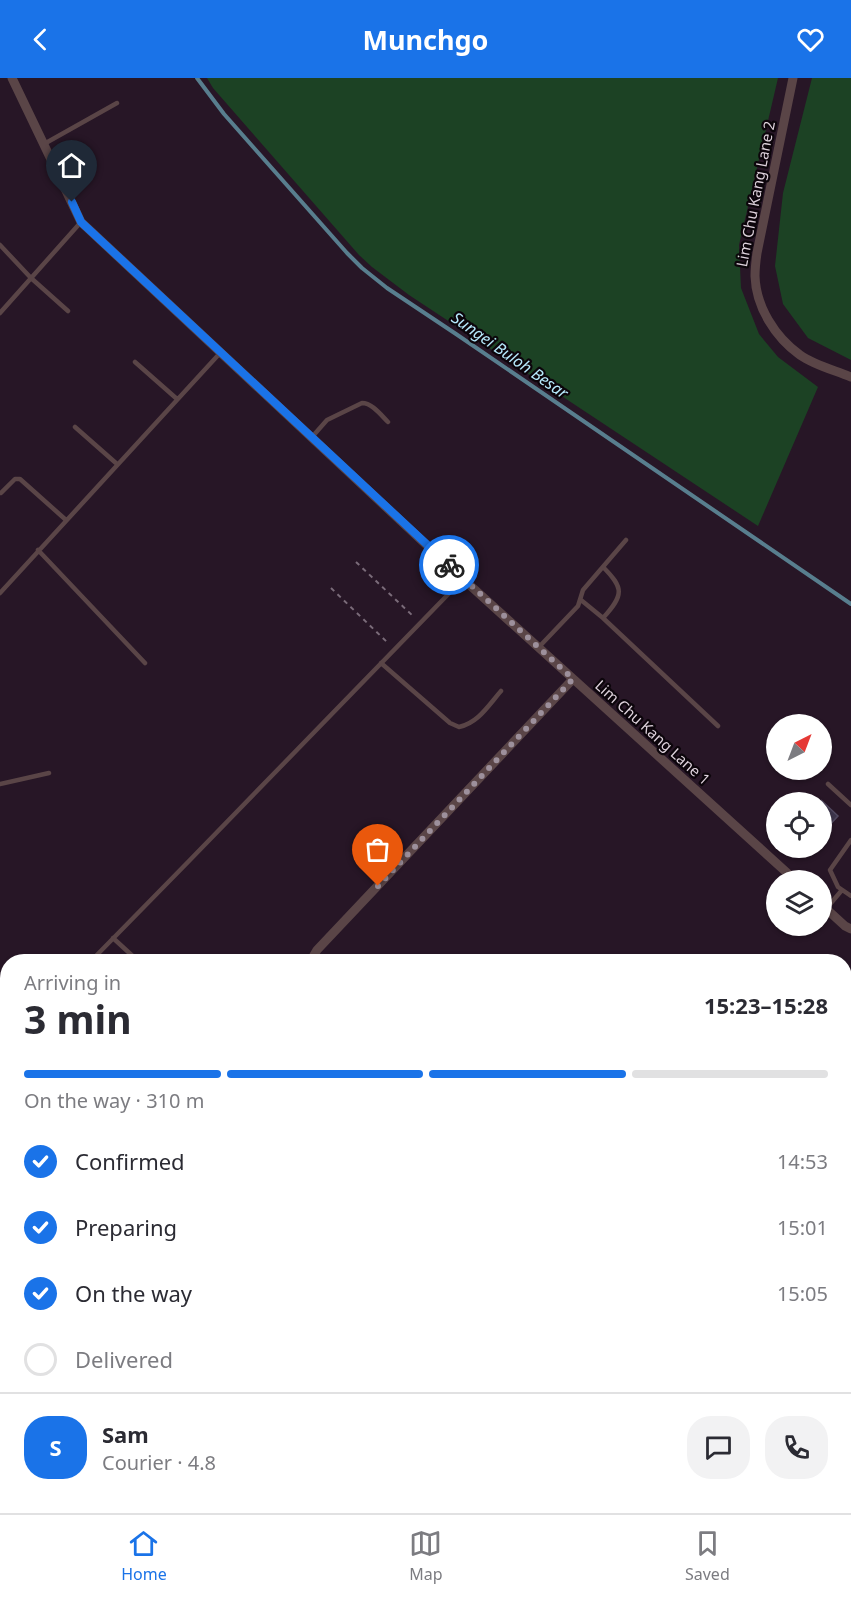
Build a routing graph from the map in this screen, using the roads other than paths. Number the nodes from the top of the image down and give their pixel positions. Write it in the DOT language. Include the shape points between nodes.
graph roads {
  1 [pos="12,78"];
  2 [pos="793,78"];
  3 [pos="117,102"];
  4 [pos="44,144"];
  5 [pos="81,222"];
  6 [pos="0,244"];
  7 [pos="31,278"];
  8 [pos="68,311"];
  9 [pos="0,313"];
  10 [pos="221,352"];
  11 [pos="135,362"];
  12 [pos="851,377"];
  13 [pos="177,399"];
  14 [pos="388,422"];
  15 [pos="75,426"];
  16 [pos="312,437"];
  17 [pos="117,464"];
  18 [pos="1,493"];
  19 [pos="66,520"];
  20 [pos="626,540"];
  21 [pos="38,550"];
  22 [pos="603,567"];
  23 [pos="463,579"];
  24 [pos="0,593"];
  25 [pos="581,600"];
  26 [pos="603,618"];
  27 [pos="538,648"];
  28 [pos="145,663"];
  29 [pos="381,663"];
  30 [pos="573,679"];
  31 [pos="501,691"];
  32 [pos="718,726"];
  33 [pos="50,773"];
  34 [pos="0,784"];
  35 [pos="828,784"];
  36 [pos="851,805"];
  37 [pos="851,840"];
  38 [pos="784,870"];
  39 [pos="842,890"];
  40 [pos="851,896"];
  41 [pos="832,899"];
  42 [pos="832,914"];
  43 [pos="851,929"];
  44 [pos="113,938"];
  45 [pos="98,954"];
  46 [pos="130,954"];
  47 [pos="315,954"];
  1 -- 4 [label="street, Lim Chu Kang Lane 1"];
  2 -- 12 [label="street, Lim Chu Kang Lane 2" via="755,277 769,323 784,341 801,356"];
  3 -- 4 [label="lane"];
  4 -- 5 [label="street, Lim Chu Kang Lane 1"];
  5 -- 7 [label="lane"];
  5 -- 10 [label="street, Lim Chu Kang Lane 1"];
  6 -- 7 [label="lane"];
  7 -- 8 [label="lane"];
  7 -- 9 [label="lane"];
  10 -- 13 [label="lane"];
  10 -- 16 [label="street, Lim Chu Kang Lane 1"];
  11 -- 13 [label="lane"];
  13 -- 17 [label="lane"];
  14 -- 16 [label="lane" via="362,403 327,420"];
  15 -- 17 [label="lane"];
  16 -- 23 [label="street, Lim Chu Kang Lane 1"];
  17 -- 19 [label="lane"];
  18 -- 19 [label="lane" via="20,479"];
  19 -- 21 [label="lane"];
  20 -- 22 [label="lane"];
  21 -- 24 [label="lane"];
  21 -- 28 [label="lane"];
  22 -- 25 [label="lane" via="584,590"];
  22 -- 26 [label="lane" via="619,591"];
  23 -- 27 [label="street, Lim Chu Kang Lane 1"];
  23 -- 29 [label="lane"];
  25 -- 26 [label="lane"];
  25 -- 27 [label="lane"];
  26 -- 32 [label="lane"];
  27 -- 30 [label="street, Lim Chu Kang Lane 1"];
  29 -- 31 [label="lane" via="459,728 477,719"];
  29 -- 44 [label="lane"];
  30 -- 38 [label="street, Lim Chu Kang Lane 1"];
  30 -- 47 [label="street"];
  33 -- 34 [label="lane"];
  35 -- 36 [label="lane"];
  37 -- 39 [label="lane" via="830,870"];
  39 -- 40 [label="lane"];
  39 -- 41 [label="lane"];
  42 -- 43 [label="street"];
  44 -- 45 [label="lane"];
  44 -- 46 [label="lane"];
}
